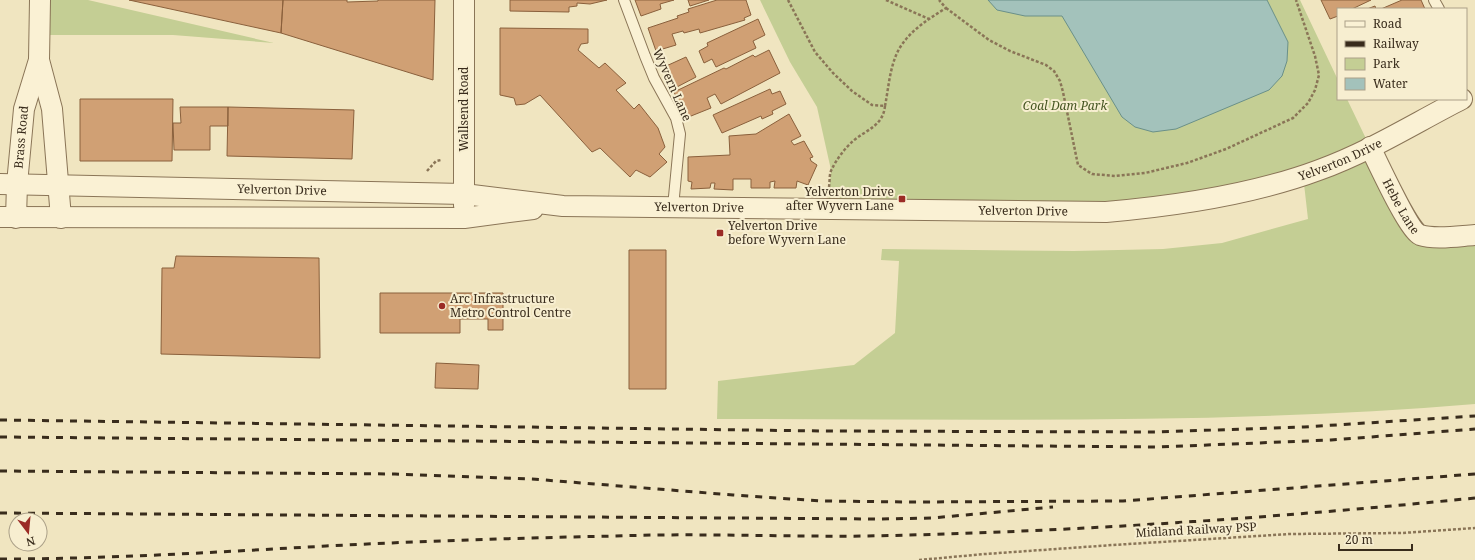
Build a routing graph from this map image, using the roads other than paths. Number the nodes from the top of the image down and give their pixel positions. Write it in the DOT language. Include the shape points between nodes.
graph roads {
  1 [pos="40,0"];
  2 [pos="464,0"];
  3 [pos="624,0"];
  4 [pos="39,60"];
  5 [pos="1460,100"];
  6 [pos="1370,147"];
  7 [pos="8,184"];
  8 [pos="58,185"];
  9 [pos="464,194"];
  10 [pos="562,206"];
  11 [pos="673,207"];
  12 [pos="8,218"];
  13 [pos="61,218"];
  14 [pos="464,218"];
  15 [pos="1475,234"];
  1 -- 4 [label="street, Brass Road"];
  2 -- 9 [label="street, Wallsend Road"];
  3 -- 11 [label="lane, Wyvern Lane" via="654,78 676,118 680,134"];
  4 -- 7 [label="street, Brass Road" via="24,109"];
  4 -- 8 [label="street, Brass Road" via="52,109"];
  5 -- 6 [label="street, Yelverton Drive"];
  6 -- 11 [label="street, Yelverton Drive" via="1318,170 1285,181 1228,195 1126,210 1071,213"];
  6 -- 15 [label="street, Hebe Lane" via="1402,210 1418,234 1429,237"];
  7 -- 8 [label="street, Yelverton Drive"];
  7 -- 12 [label="street, Brass Road"];
  8 -- 9 [label="street, Yelverton Drive"];
  8 -- 13 [label="street, Brass Road"];
  9 -- 10 [label="street, Yelverton Drive"];
  9 -- 14 [label="street, Wallsend Road"];
  10 -- 11 [label="street, Yelverton Drive"];
  10 -- 14 [label="street, Yelverton Drive"];
  12 -- 13 [label="street, Yelverton Drive"];
  13 -- 14 [label="street, Yelverton Drive"];
}
